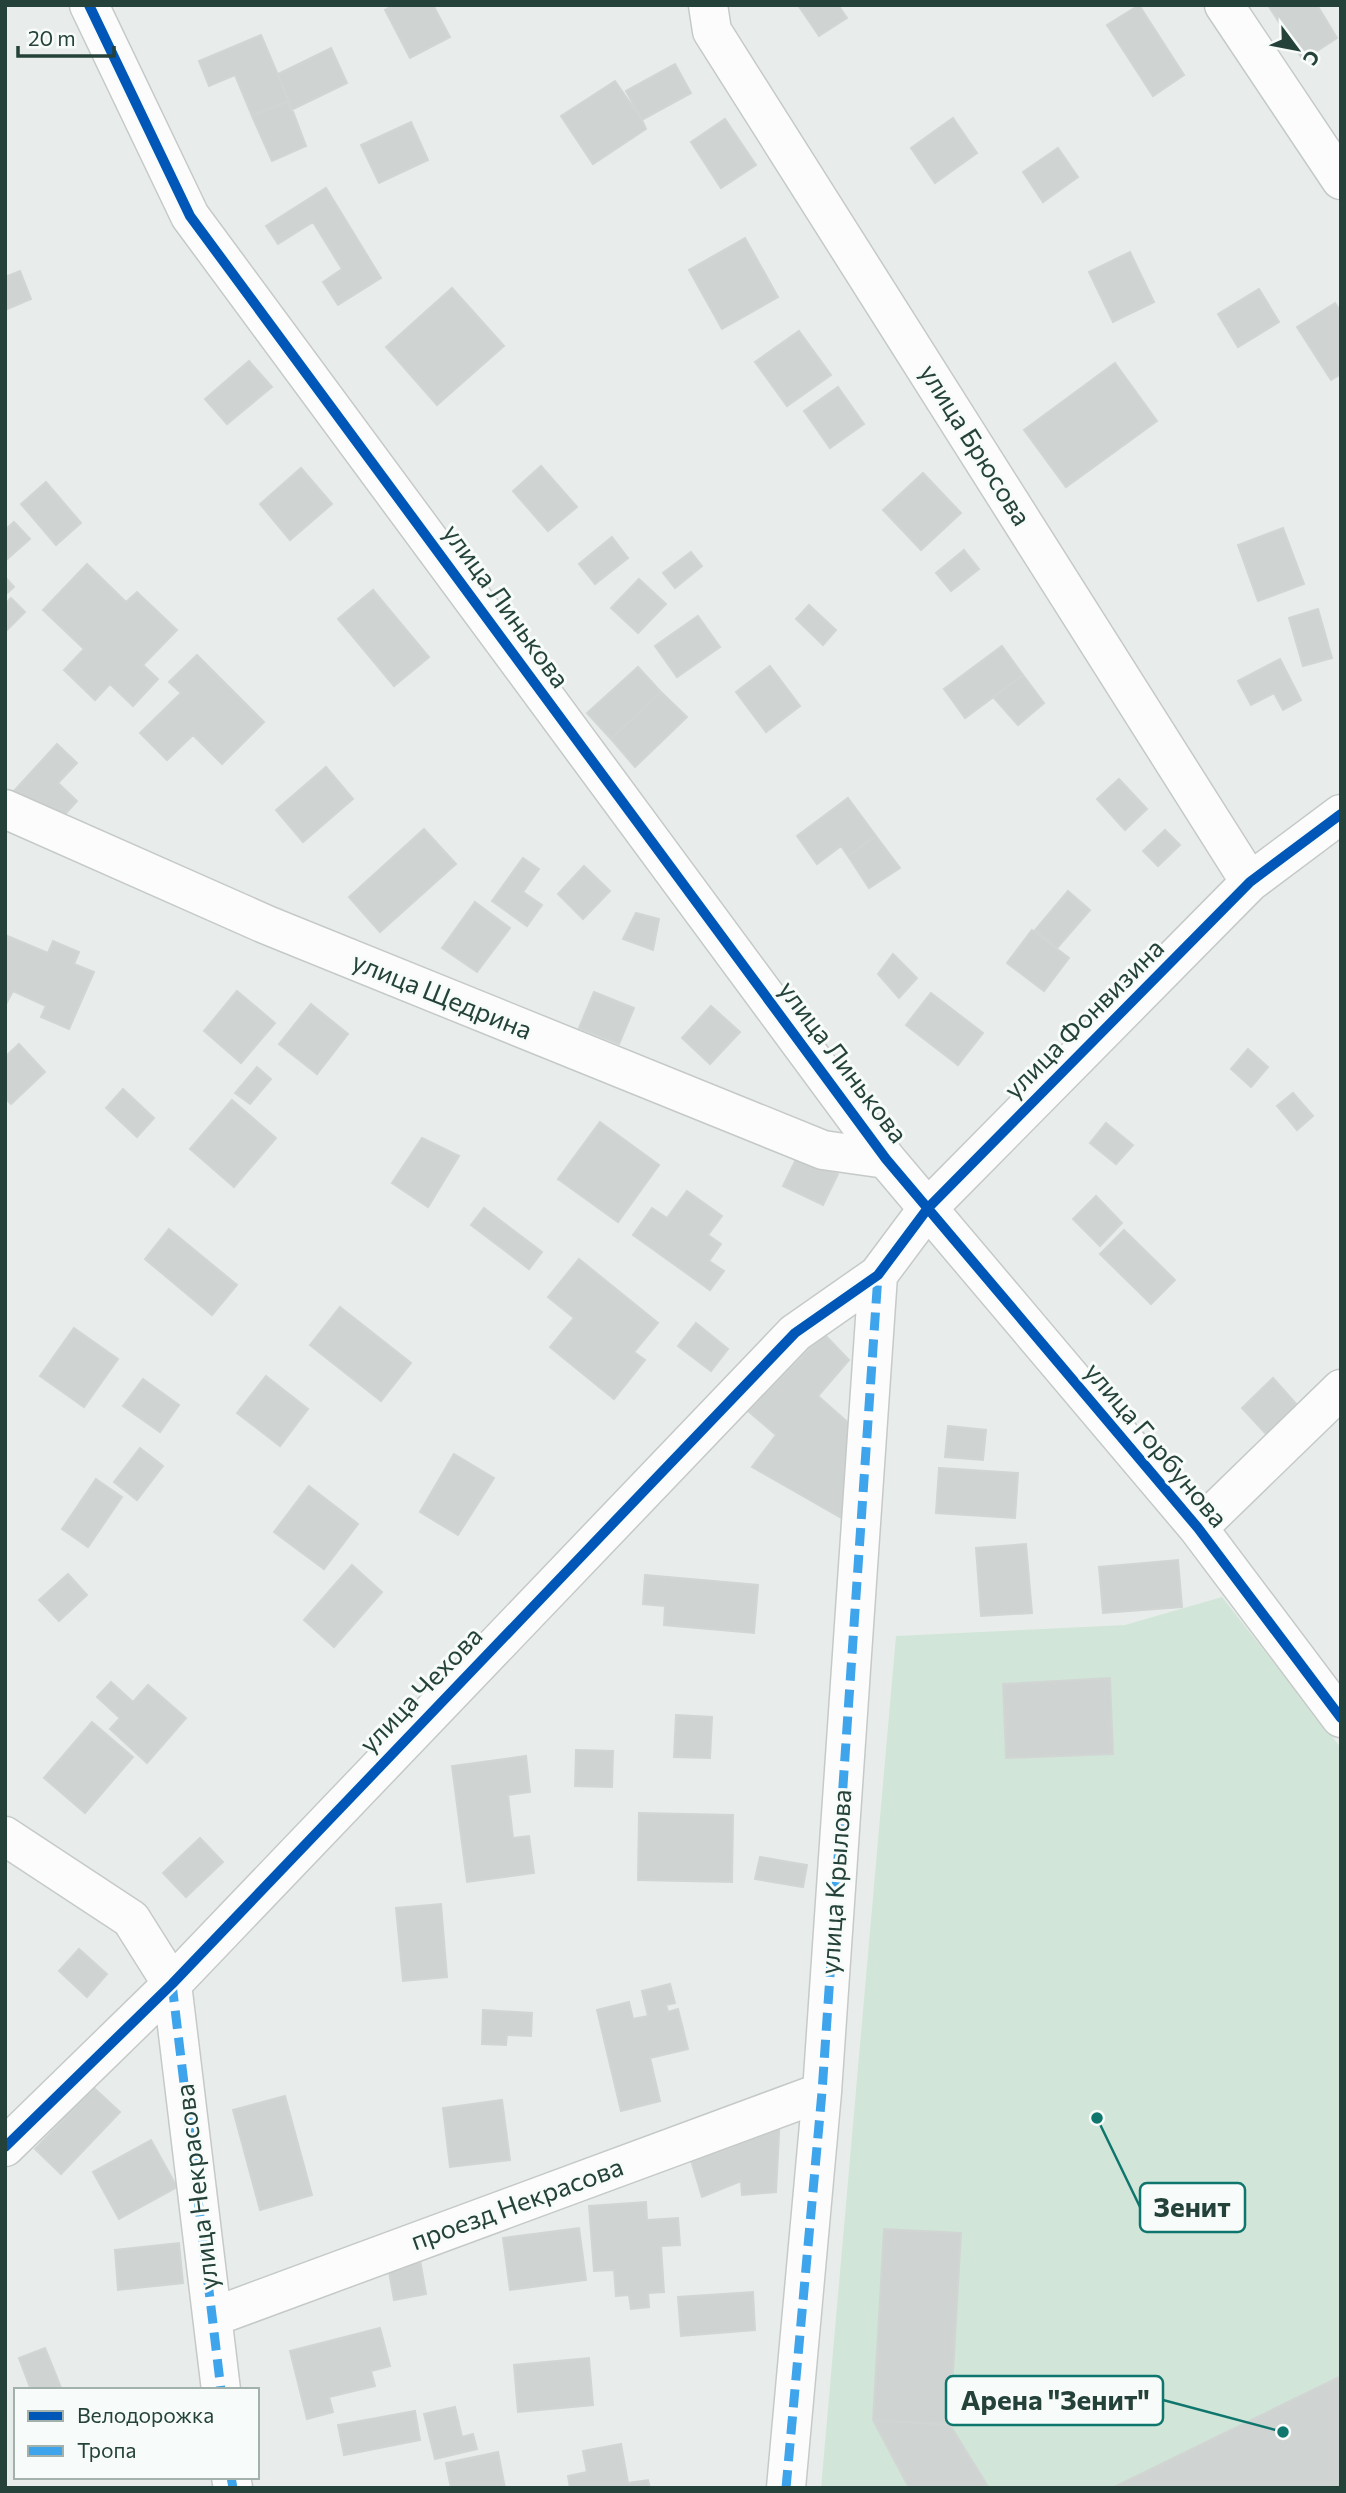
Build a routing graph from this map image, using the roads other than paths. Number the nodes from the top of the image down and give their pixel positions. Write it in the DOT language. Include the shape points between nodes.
graph roads {
  1 [pos="89,5"];
  2 [pos="708,5"];
  3 [pos="1224,5"];
  4 [pos="1341,180"];
  5 [pos="5,809"];
  6 [pos="1341,814"];
  7 [pos="1251,882"];
  8 [pos="886,1159"];
  9 [pos="928,1209"];
  10 [pos="878,1275"];
  11 [pos="1341,1389"];
  12 [pos="1198,1528"];
  13 [pos="1341,1718"];
  14 [pos="5,1836"];
  15 [pos="172,1984"];
  16 [pos="822,2092"];
  17 [pos="5,2147"];
  18 [pos="212,2317"];
  19 [pos="221,2388"];
  20 [pos="786,2488"];
  1 -- 8 [label="street, улица Линькова" via="190,216"];
  2 -- 7 [label="street, улица Брюсова" via="712,31"];
  3 -- 4 [label="street"];
  5 -- 8 [label="street, улица Щедрина" via="267,925 810,1145"];
  6 -- 7 [label="street, улица Фонвизина"];
  7 -- 9 [label="street, улица Фонвизина"];
  8 -- 9 [label="street, улица Линькова"];
  9 -- 10 [label="street, улица Фонвизина"];
  9 -- 12 [label="street, улица Горбунова"];
  10 -- 15 [label="street, улица Чехова" via="795,1333"];
  10 -- 16 [label="street, улица Крылова"];
  11 -- 12 [label="street"];
  12 -- 13 [label="street, улица Горбунова"];
  14 -- 15 [label="street" via="131,1919"];
  15 -- 17 [label="street, улица Чехова"];
  15 -- 18 [label="street, улица Некрасова"];
  16 -- 18 [label="street, проезд Некрасова"];
  16 -- 20 [label="street, улица Крылова"];
  18 -- 19 [label="street, улица Некрасова"];
}
